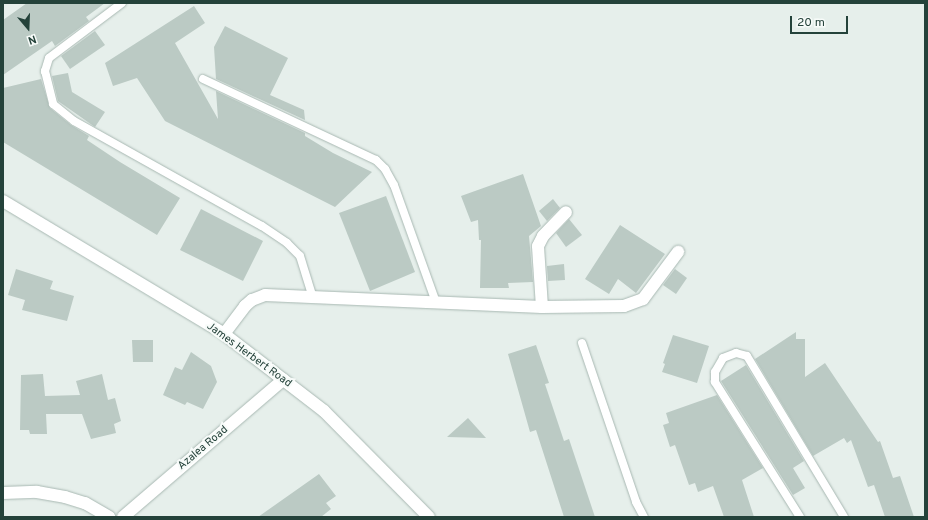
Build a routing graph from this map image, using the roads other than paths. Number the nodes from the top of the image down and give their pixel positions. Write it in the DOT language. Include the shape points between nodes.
graph roads {
  1 [pos="122,3"];
  2 [pos="203,79"];
  3 [pos="3,201"];
  4 [pos="566,212"];
  5 [pos="678,252"];
  6 [pos="313,298"];
  7 [pos="436,302"];
  8 [pos="542,307"];
  9 [pos="224,334"];
  10 [pos="582,343"];
  11 [pos="283,380"];
  12 [pos="3,493"];
  13 [pos="109,517"];
  14 [pos="122,517"];
  15 [pos="429,517"];
  16 [pos="644,517"];
  17 [pos="800,517"];
  18 [pos="844,517"];
  1 -- 6 [label="lane" via="49,58 45,71 53,104 74,121 262,226 287,243 300,256"];
  2 -- 7 [label="lane" via="376,160 386,169"];
  3 -- 9 [label="street, James Herbert Road"];
  4 -- 8 [label="street" via="543,236 538,246"];
  5 -- 8 [label="street" via="649,292 634,303 624,306"];
  6 -- 7 [label="street"];
  6 -- 9 [label="street" via="264,295 252,300"];
  7 -- 8 [label="street"];
  9 -- 11 [label="street, James Herbert Road"];
  10 -- 16 [label="lane" via="636,502"];
  11 -- 14 [label="street, Azalea Road"];
  11 -- 15 [label="street, James Herbert Road" via="324,411"];
  12 -- 13 [label="street" via="37,492 65,497 85,503"];
  17 -- 18 [label="lane" via="715,382 715,372 723,358 736,353 747,356"];
}
